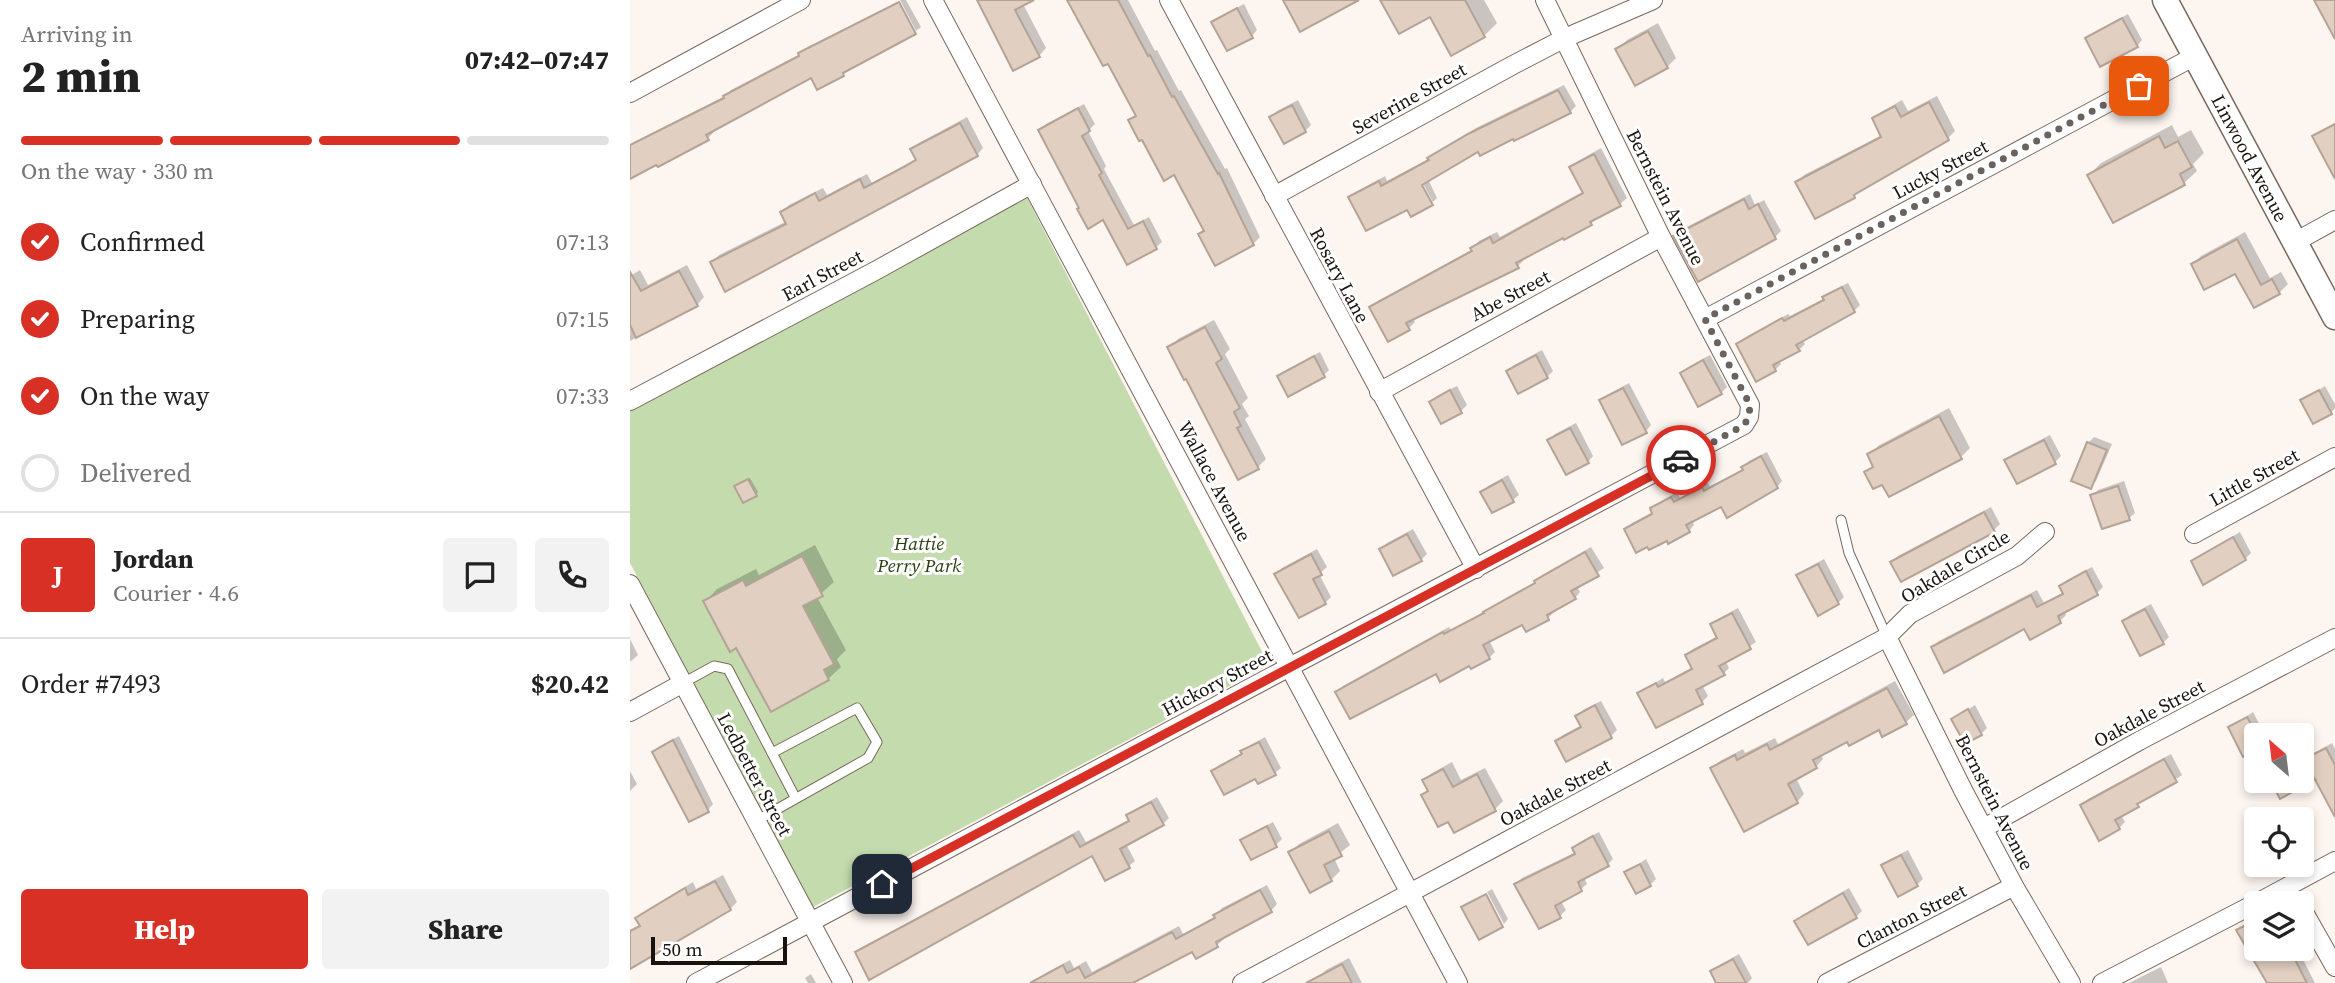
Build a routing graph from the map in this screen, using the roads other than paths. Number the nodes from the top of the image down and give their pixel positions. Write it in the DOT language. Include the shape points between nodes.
graph roads {
  1 [pos="801,0"];
  2 [pos="933,0"];
  3 [pos="1170,0"];
  4 [pos="1545,0"];
  5 [pos="1653,0"];
  6 [pos="2167,0"];
  7 [pos="1565,38"];
  8 [pos="2195,56"];
  9 [pos="630,93"];
  10 [pos="1032,184"];
  11 [pos="1274,196"];
  12 [pos="2335,220"];
  13 [pos="1661,237"];
  14 [pos="2295,242"];
  15 [pos="2335,317"];
  16 [pos="1705,319"];
  17 [pos="1379,392"];
  18 [pos="630,401"];
  19 [pos="1750,412"];
  20 [pos="2335,457"];
  21 [pos="1841,520"];
  22 [pos="2045,532"];
  23 [pos="2194,534"];
  24 [pos="1476,569"];
  25 [pos="630,584"];
  26 [pos="1887,637"];
  27 [pos="2335,638"];
  28 [pos="1291,667"];
  29 [pos="683,683"];
  30 [pos="630,712"];
  31 [pos="772,753"];
  32 [pos="796,797"];
  33 [pos="756,821"];
  34 [pos="1984,828"];
  35 [pos="2335,861"];
  36 [pos="2014,886"];
  37 [pos="2289,886"];
  38 [pos="2279,891"];
  39 [pos="2292,891"];
  40 [pos="1411,894"];
  41 [pos="2244,909"];
  42 [pos="810,922"];
  43 [pos="2314,930"];
  44 [pos="2335,967"];
  45 [pos="696,983"];
  46 [pos="843,983"];
  47 [pos="1242,983"];
  48 [pos="1458,983"];
  49 [pos="1828,983"];
  50 [pos="2071,983"];
  51 [pos="2102,983"];
  1 -- 9 [label="street"];
  2 -- 10 [label="street, Wallace Avenue"];
  3 -- 11 [label="street, Rosary Lane"];
  4 -- 7 [label="street, Bernstein Avenue"];
  5 -- 7 [label="street, Severine Street"];
  6 -- 8 [label="main road, Linwood Avenue"];
  7 -- 11 [label="street, Severine Street"];
  7 -- 13 [label="street, Bernstein Avenue"];
  8 -- 14 [label="main road, Linwood Avenue"];
  8 -- 16 [label="street, Lucky Street"];
  10 -- 18 [label="street, Earl Street"];
  10 -- 28 [label="street, Wallace Avenue"];
  11 -- 17 [label="street, Rosary Lane"];
  12 -- 14 [label="street"];
  13 -- 16 [label="street, Bernstein Avenue"];
  13 -- 17 [label="street, Abe Street"];
  14 -- 15 [label="main road, Linwood Avenue"];
  16 -- 19 [label="street, Bernstein Avenue"];
  17 -- 24 [label="street, Rosary Lane"];
  19 -- 24 [label="street, Hickory Street" via="1735,431"];
  20 -- 23 [label="street, Little Street"];
  21 -- 26 [label="lane" via="1849,553"];
  22 -- 26 [label="street, Oakdale Circle" via="2017,555 1910,614"];
  24 -- 28 [label="street, Hickory Street"];
  25 -- 29 [label="street, Ledbetter Street"];
  26 -- 34 [label="street, Bernstein Avenue"];
  26 -- 40 [label="street, Oakdale Street"];
  27 -- 34 [label="street, Oakdale Street"];
  28 -- 40 [label="street, Wallace Avenue"];
  28 -- 42 [label="street, Hickory Street"];
  29 -- 30 [label="street"];
  29 -- 31 [label="lane" via="714,666 727,669"];
  29 -- 33 [label="street, Ledbetter Street"];
  31 -- 32 [label="lane"];
  31 -- 32 [label="lane" via="857,708 877,742 868,758"];
  32 -- 33 [label="lane"];
  33 -- 42 [label="street, Ledbetter Street"];
  34 -- 36 [label="street, Bernstein Avenue"];
  35 -- 37 [label="street"];
  36 -- 49 [label="street, Clanton Street"];
  36 -- 50 [label="street, Bernstein Avenue"];
  37 -- 38 [label="street"];
  37 -- 39 [label="street"];
  40 -- 47 [label="street, Oakdale Street"];
  40 -- 48 [label="street, Wallace Avenue"];
  41 -- 51 [label="street"];
  42 -- 45 [label="street, Hickory Street"];
  42 -- 46 [label="street, Ledbetter Street"];
  43 -- 44 [label="street"];
}
